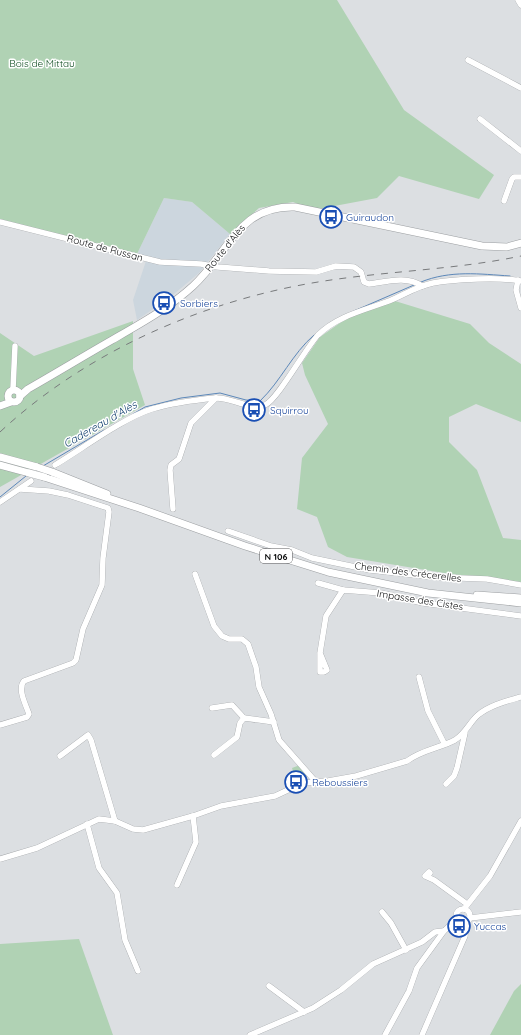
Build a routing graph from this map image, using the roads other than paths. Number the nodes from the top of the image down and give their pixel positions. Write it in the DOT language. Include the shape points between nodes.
graph roads {
  1 [pos="518,0"];
  2 [pos="521,5"];
  3 [pos="468,60"];
  4 [pos="521,88"];
  5 [pos="480,119"];
  6 [pos="521,151"];
  7 [pos="521,177"];
  8 [pos="504,201"];
  9 [pos="0,222"];
  10 [pos="521,243"];
  11 [pos="212,266"];
  12 [pos="520,280"];
  13 [pos="422,286"];
  14 [pos="521,308"];
  15 [pos="15,346"];
  16 [pos="17,392"];
  17 [pos="216,398"];
  18 [pos="0,399"];
  19 [pos="9,399"];
  20 [pos="0,406"];
  21 [pos="0,457"];
  22 [pos="0,465"];
  23 [pos="54,469"];
  24 [pos="31,481"];
  25 [pos="20,489"];
  26 [pos="0,502"];
  27 [pos="139,508"];
  28 [pos="173,509"];
  29 [pos="228,531"];
  30 [pos="194,574"];
  31 [pos="318,583"];
  32 [pos="521,585"];
  33 [pos="343,590"];
  34 [pos="418,590"];
  35 [pos="521,598"];
  36 [pos="521,603"];
  37 [pos="521,616"];
  38 [pos="320,654"];
  39 [pos="419,677"];
  40 [pos="521,697"];
  41 [pos="212,708"];
  42 [pos="244,718"];
  43 [pos="274,722"];
  44 [pos="0,724"];
  45 [pos="465,733"];
  46 [pos="444,744"];
  47 [pos="214,755"];
  48 [pos="60,756"];
  49 [pos="316,782"];
  50 [pos="446,784"];
  51 [pos="193,816"];
  52 [pos="115,820"];
  53 [pos="521,822"];
  54 [pos="86,824"];
  55 [pos="0,859"];
  56 [pos="430,873"];
  57 [pos="177,885"];
  58 [pos="466,906"];
  59 [pos="382,912"];
  60 [pos="521,912"];
  61 [pos="457,919"];
  62 [pos="468,920"];
  63 [pos="444,931"];
  64 [pos="406,950"];
  65 [pos="138,971"];
  66 [pos="269,986"];
  67 [pos="304,1012"];
  68 [pos="250,1035"];
  69 [pos="385,1035"];
  70 [pos="422,1035"];
  1 -- 2 [label="street"];
  3 -- 4 [label="street"];
  5 -- 6 [label="street"];
  7 -- 8 [label="street" via="512,179"];
  9 -- 11 [label="street, Route de Russan" via="160,262"];
  10 -- 11 [label="main road, Route d'Alès" via="507,247 482,246 284,206 266,210 243,224"];
  11 -- 13 [label="street, Route de Russan" via="316,272 336,266 354,267 361,272 364,282 369,284 401,280 416,282"];
  11 -- 16 [label="main road, Route d'Alès" via="193,286 170,304 28,389"];
  12 -- 13 [label="street" via="494,279"];
  12 -- 14 [label="street" via="516,290"];
  13 -- 17 [label="street" via="345,317 319,334 267,404 256,406"];
  15 -- 16 [label="street"];
  16 -- 19 [label="main road" via="10,390"];
  16 -- 19 [label="main road" via="17,401"];
  17 -- 23 [label="street" via="151,409 124,422"];
  17 -- 28 [label="street" via="191,424 179,459 171,465"];
  18 -- 19 [label="main road"];
  19 -- 20 [label="main road"];
  21 -- 23 [label="main road, N 106, bridge"];
  22 -- 27 [label="main road, N 106, bridge"];
  23 -- 27 [label="main road, N 106"];
  24 -- 25 [label="street"];
  25 -- 26 [label="street"];
  25 -- 44 [label="street" via="68,495 108,508 110,511 102,585 83,629 76,660 24,681 21,690 29,714"];
  27 -- 34 [label="main road, N 106" via="328,572"];
  29 -- 32 [label="street, Chemin des Crécerelles" via="312,558 370,570"];
  30 -- 43 [label="street" via="214,626 222,636 242,639 248,644 256,667 259,687"];
  31 -- 33 [label="street, Impasse des Cistes"];
  33 -- 37 [label="street, Impasse des Cistes" via="381,593 423,602"];
  33 -- 38 [label="street" via="326,616"];
  34 -- 35 [label="main road, N 106"];
  34 -- 36 [label="main road, N 106" via="478,600"];
  39 -- 46 [label="street" via="428,711"];
  40 -- 45 [label="street" via="479,714"];
  41 -- 42 [label="street" via="232,705"];
  42 -- 43 [label="street"];
  42 -- 47 [label="street" via="240,723 237,737"];
  43 -- 49 [label="street" via="279,740"];
  45 -- 46 [label="street"];
  45 -- 50 [label="street" via="457,768 454,776"];
  46 -- 49 [label="street" via="413,756 407,761 356,776"];
  48 -- 52 [label="street" via="88,735"];
  49 -- 51 [label="street" via="303,783 275,796 221,806"];
  51 -- 52 [label="street" via="143,830 133,829"];
  51 -- 57 [label="street" via="196,842"];
  52 -- 54 [label="street" via="99,819"];
  53 -- 58 [label="street" via="490,876"];
  54 -- 55 [label="street" via="37,848"];
  54 -- 65 [label="street" via="99,868 117,893 125,940"];
  56 -- 58 [label="street" via="425,876 434,880"];
  58 -- 61 [label="street" via="458,910"];
  58 -- 62 [label="street" via="469,911"];
  59 -- 64 [label="street"];
  60 -- 62 [label="street"];
  61 -- 62 [label="street" via="463,923"];
  61 -- 63 [label="street"];
  62 -- 70 [label="street" via="460,949"];
  63 -- 64 [label="street" via="435,932"];
  63 -- 69 [label="street" via="417,968 409,991"];
  64 -- 67 [label="street" via="373,964 341,990"];
  66 -- 67 [label="street"];
  67 -- 68 [label="street"];
}
